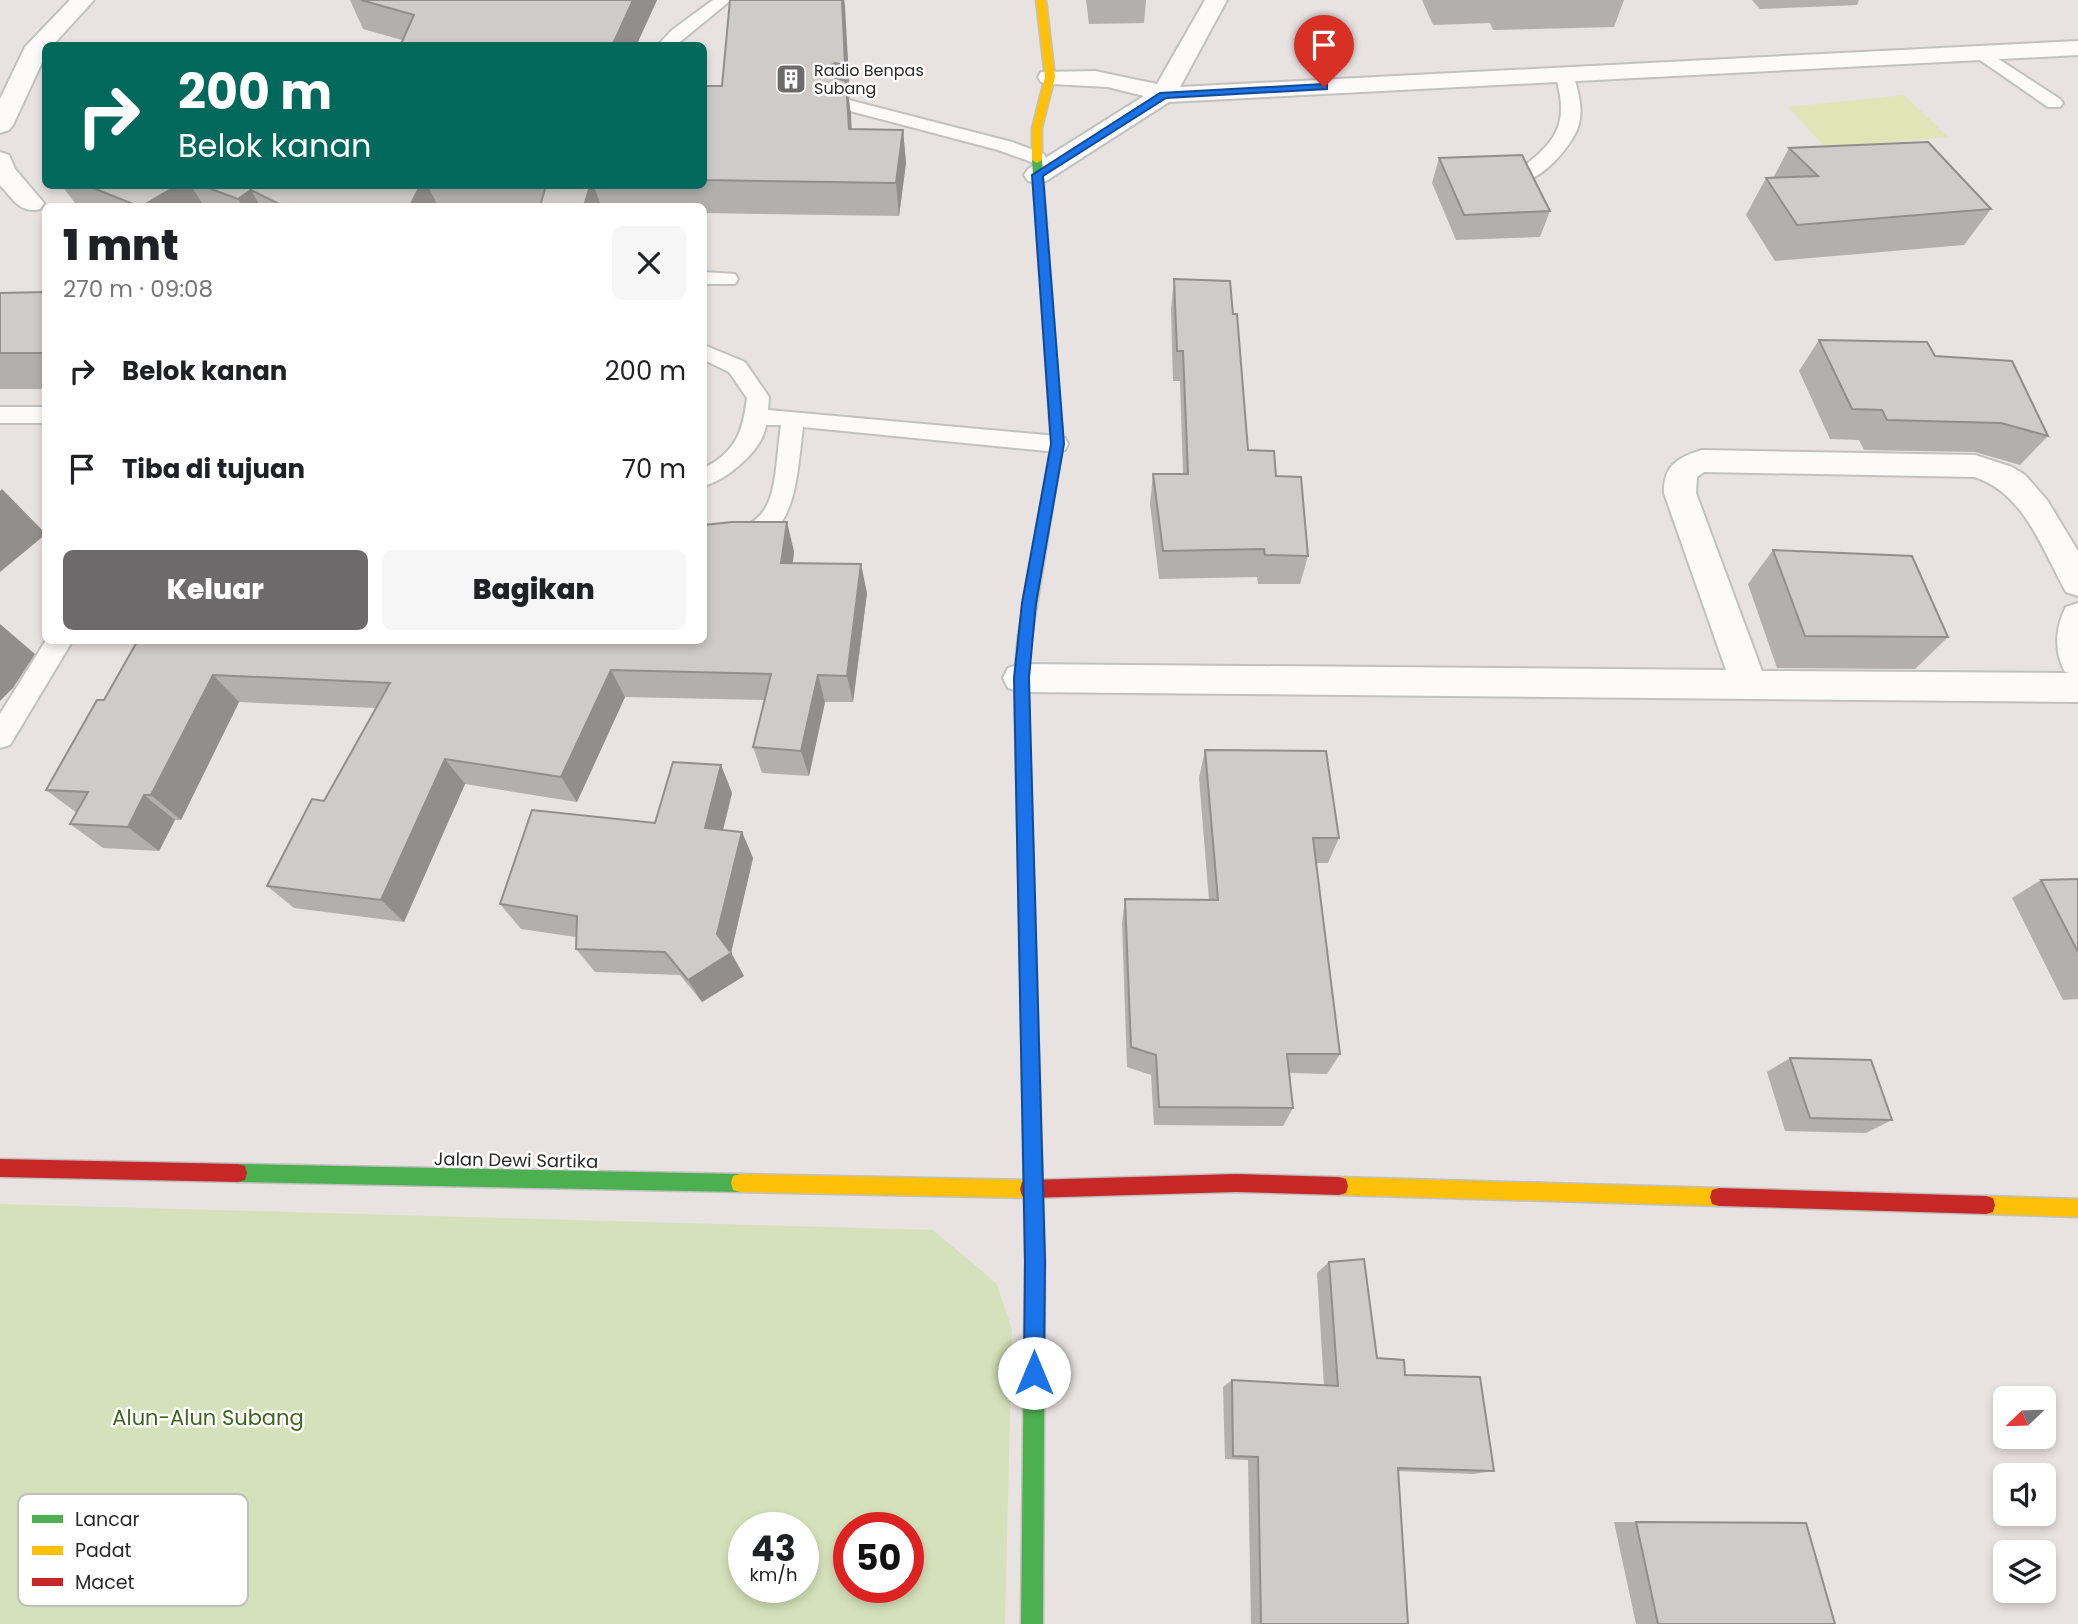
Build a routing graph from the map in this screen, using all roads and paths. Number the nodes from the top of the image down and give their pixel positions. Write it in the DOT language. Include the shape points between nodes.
graph roads {
  1 [pos="83,0"];
  2 [pos="723,0"];
  3 [pos="1041,0"];
  4 [pos="1216,0"];
  5 [pos="669,42"];
  6 [pos="2078,47"];
  7 [pos="1983,54"];
  8 [pos="1564,74"];
  9 [pos="1050,77"];
  10 [pos="1163,95"];
  11 [pos="841,103"];
  12 [pos="2054,103"];
  13 [pos="0,125"];
  14 [pos="0,160"];
  15 [pos="1037,166"];
  16 [pos="1523,176"];
  17 [pos="31,203"];
  18 [pos="707,278"];
  19 [pos="728,279"];
  20 [pos="707,353"];
  21 [pos="0,415"];
  22 [pos="42,415"];
  23 [pos="756,417"];
  24 [pos="793,418"];
  25 [pos="1057,444"];
  26 [pos="707,476"];
  27 [pos="707,544"];
  28 [pos="2078,583"];
  29 [pos="2078,616"];
  30 [pos="58,644"];
  31 [pos="2078,662"];
  32 [pos="1021,678"];
  33 [pos="1749,684"];
  34 [pos="2078,688"];
  35 [pos="0,737"];
  36 [pos="0,1168"];
  37 [pos="1031,1189"];
  38 [pos="2078,1208"];
  39 [pos="1032,1624"];
  1 -- 13 [label="street" via="37,47"];
  2 -- 5 [label="lane"];
  3 -- 9 [label="main road"];
  4 -- 10 [label="street"];
  6 -- 7 [label="street"];
  7 -- 8 [label="street"];
  7 -- 12 [label="lane"];
  8 -- 10 [label="street"];
  8 -- 16 [label="lane" via="1571,100 1567,138"];
  9 -- 10 [label="street" via="1126,80"];
  9 -- 15 [label="main road" via="1037,128"];
  10 -- 15 [label="street"];
  11 -- 15 [label="lane" via="1004,146"];
  14 -- 17 [label="street" via="2,171"];
  15 -- 25 [label="main road"];
  18 -- 19 [label="lane"];
  20 -- 23 [label="lane" via="737,367 758,397"];
  21 -- 22 [label="lane"];
  23 -- 24 [label="lane"];
  23 -- 26 [label="lane" via="754,432 726,467"];
  24 -- 25 [label="lane"];
  24 -- 27 [label="lane" via="775,517 750,536"];
  25 -- 32 [label="main road"];
  28 -- 33 [label="street" via="2023,492 2002,475 1975,466 1702,461 1687,466 1679,475 1680,494"];
  29 -- 31 [label="street" via="2074,655"];
  30 -- 35 [label="lane"];
  32 -- 33 [label="street"];
  32 -- 37 [label="main road"];
  33 -- 34 [label="street"];
  36 -- 37 [label="main road, Jalan Dewi Sartika"];
  37 -- 38 [label="main road, Jalan Dewi Sartika" via="1236,1183"];
  37 -- 39 [label="main road" via="1035,1261"];
}
